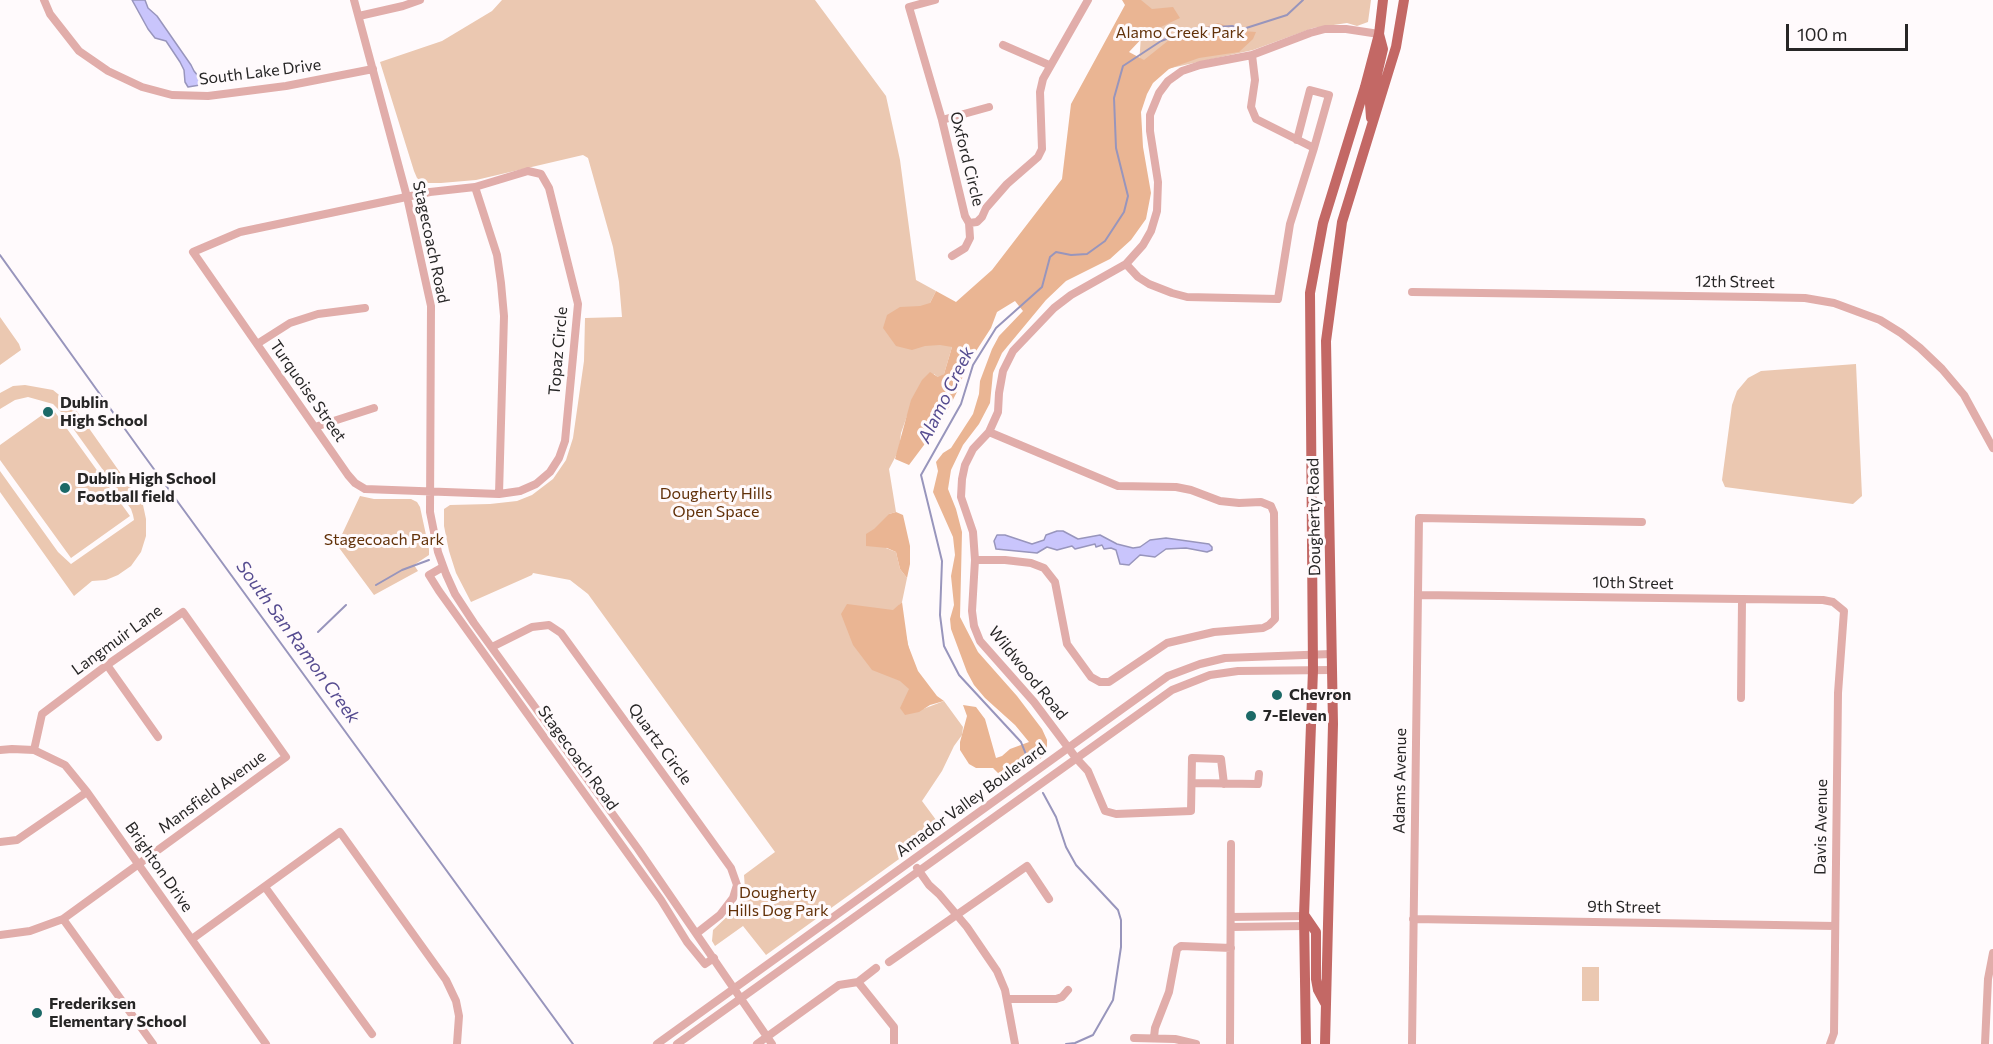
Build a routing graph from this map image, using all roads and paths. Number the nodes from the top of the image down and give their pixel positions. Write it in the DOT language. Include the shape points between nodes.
graph roads {
  1 [pos="44,0"];
  2 [pos="354,0"];
  3 [pos="420,0"];
  4 [pos="935,0"];
  5 [pos="1088,0"];
  6 [pos="1383,0"];
  7 [pos="1404,0"];
  8 [pos="359,16"];
  9 [pos="1379,34"];
  10 [pos="1003,45"];
  11 [pos="1252,55"];
  12 [pos="1049,65"];
  13 [pos="373,69"];
  14 [pos="989,107"];
  15 [pos="942,120"];
  16 [pos="1371,127"];
  17 [pos="1297,140"];
  18 [pos="1314,148"];
  19 [pos="475,187"];
  20 [pos="407,197"];
  21 [pos="969,223"];
  22 [pos="193,252"];
  23 [pos="952,256"];
  24 [pos="1126,264"];
  25 [pos="1412,292"];
  26 [pos="365,308"];
  27 [pos="257,344"];
  28 [pos="374,408"];
  29 [pos="315,427"];
  30 [pos="989,432"];
  31 [pos="1993,448"];
  32 [pos="429,492"];
  33 [pos="499,494"];
  34 [pos="1642,522"];
  35 [pos="975,560"];
  36 [pos="443,567"];
  37 [pos="1418,595"];
  38 [pos="1743,601"];
  39 [pos="1844,610"];
  40 [pos="492,647"];
  41 [pos="1331,654"];
  42 [pos="1312,655"];
  43 [pos="106,665"];
  44 [pos="508,669"];
  45 [pos="1313,670"];
  46 [pos="1331,670"];
  47 [pos="501,675"];
  48 [pos="1741,698"];
  49 [pos="158,737"];
  50 [pos="561,742"];
  51 [pos="1068,748"];
  52 [pos="552,749"];
  53 [pos="0,750"];
  54 [pos="34,750"];
  55 [pos="286,758"];
  56 [pos="1076,758"];
  57 [pos="1260,774"];
  58 [pos="1193,783"];
  59 [pos="1224,784"];
  60 [pos="87,792"];
  61 [pos="632,841"];
  62 [pos="0,842"];
  63 [pos="1231,844"];
  64 [pos="624,847"];
  65 [pos="912,862"];
  66 [pos="138,865"];
  67 [pos="919,871"];
  68 [pos="265,887"];
  69 [pos="1049,899"];
  70 [pos="957,915"];
  71 [pos="1231,917"];
  72 [pos="63,919"];
  73 [pos="1413,919"];
  74 [pos="1304,921"];
  75 [pos="1835,926"];
  76 [pos="1231,927"];
  77 [pos="697,933"];
  78 [pos="0,935"];
  79 [pos="192,939"];
  80 [pos="1231,948"];
  81 [pos="1993,953"];
  82 [pos="714,957"];
  83 [pos="889,962"];
  84 [pos="876,968"];
  85 [pos="858,982"];
  86 [pos="734,989"];
  87 [pos="1068,990"];
  88 [pos="740,998"];
  89 [pos="1007,999"];
  90 [pos="1326,1004"];
  91 [pos="372,1034"];
  92 [pos="1154,1037"];
  93 [pos="1134,1038"];
  94 [pos="770,1040"];
  95 [pos="153,1044"];
  96 [pos="266,1044"];
  97 [pos="458,1044"];
  98 [pos="657,1044"];
  99 [pos="677,1044"];
  100 [pos="757,1044"];
  101 [pos="894,1044"];
  102 [pos="1015,1044"];
  103 [pos="1196,1044"];
  104 [pos="1230,1044"];
  105 [pos="1306,1044"];
  106 [pos="1325,1044"];
  107 [pos="1412,1044"];
  108 [pos="1830,1044"];
  109 [pos="1985,1044"];
  1 -- 13 [label="street, South Lake Drive" via="79,51 142,87 172,94 207,96"];
  2 -- 8 [label="street, Stagecoach Road"];
  3 -- 8 [label="street"];
  4 -- 15 [label="street, Oxford Circle" via="909,7"];
  5 -- 12 [label="street, Oxford Circle"];
  6 -- 9 [label="main road, Dougherty Road"];
  7 -- 16 [label="main road, Dougherty Road" via="1396,48"];
  8 -- 13 [label="street, Stagecoach Road"];
  9 -- 11 [label="street, Wildwood Road" via="1325,29"];
  9 -- 16 [label="main road" via="1383,49 1370,104"];
  9 -- 42 [label="main road, Dougherty Road" via="1323,223 1310,293"];
  10 -- 12 [label="street"];
  11 -- 17 [label="street" via="1255,80 1251,107 1256,119"];
  11 -- 24 [label="street, Wildwood Road" via="1182,71 1159,93 1150,115 1158,182 1157,211 1143,245"];
  12 -- 21 [label="street, Oxford Circle" via="1040,92 1042,149 1038,157 1007,184 982,218"];
  13 -- 20 [label="street, Stagecoach Road"];
  14 -- 15 [label="street"];
  15 -- 21 [label="street, Oxford Circle"];
  16 -- 41 [label="main road, Dougherty Road" via="1342,222 1326,341"];
  17 -- 18 [label="street"];
  17 -- 18 [label="street" via="1310,90 1329,95"];
  18 -- 24 [label="street" via="1290,224 1278,299 1187,297 1149,284"];
  19 -- 20 [label="street, Topaz Circle"];
  19 -- 33 [label="street" via="496,255 504,316"];
  19 -- 33 [label="street, Topaz Circle" via="528,171 541,174 549,188 578,304 565,441 559,458 536,484"];
  20 -- 22 [label="street, Topaz Circle" via="240,232"];
  20 -- 32 [label="street, Stagecoach Road" via="431,306"];
  21 -- 23 [label="street" via="970,238 965,248"];
  22 -- 27 [label="street, Turquoise Street"];
  24 -- 30 [label="street, Wildwood Road" via="1054,308 1013,351 1003,371 998,412"];
  25 -- 31 [label="street, 12th Street" via="1805,298 1834,303 1880,320 1927,355 1964,395"];
  26 -- 27 [label="street" via="318,314 290,323"];
  27 -- 29 [label="street, Turquoise Street"];
  28 -- 29 [label="street"];
  29 -- 32 [label="street, Turquoise Street" via="348,475 365,489"];
  30 -- 35 [label="street, Wildwood Road" via="974,449 962,479 961,497 973,532"];
  30 -- 35 [label="street" via="1118,486 1176,487 1220,501 1262,502 1271,506 1275,619 1263,628 1214,632 1167,643 1109,682 1100,682 1091,677 1067,644 1052,575 1031,563"];
  32 -- 33 [label="street, Topaz Circle"];
  32 -- 36 [label="street, Stagecoach Road" via="433,533"];
  34 -- 37 [label="street, Adams Avenue" via="1419,518"];
  35 -- 51 [label="street, Wildwood Road" via="972,611 980,641"];
  36 -- 40 [label="street, Stagecoach Road" via="455,594"];
  36 -- 47 [label="street, Stagecoach Road" via="429,575"];
  37 -- 38 [label="street, 10th Street"];
  37 -- 73 [label="street, Adams Avenue"];
  38 -- 39 [label="street, 10th Street" via="1823,600"];
  38 -- 48 [label="street"];
  39 -- 75 [label="street, Davis Avenue" via="1838,693"];
  40 -- 44 [label="street, Stagecoach Road"];
  40 -- 77 [label="street, Quartz Circle" via="532,627 549,626 561,633 690,811 730,868 737,885 720,915"];
  41 -- 42 [label="street, Amador Valley Boulevard"];
  41 -- 46 [label="main road, Dougherty Road"];
  42 -- 45 [label="main road, Dougherty Road"];
  42 -- 51 [label="street, Amador Valley Boulevard" via="1225,658 1168,676"];
  43 -- 49 [label="street"];
  43 -- 54 [label="street, Langmuir Lane" via="42,714"];
  43 -- 55 [label="street, Langmuir Lane" via="183,612"];
  44 -- 47 [label="street"];
  44 -- 50 [label="street, Stagecoach Road"];
  45 -- 46 [label="street, Amador Valley Boulevard"];
  45 -- 56 [label="street, Amador Valley Boulevard" via="1210,675 1172,690"];
  45 -- 74 [label="main road, Dougherty Road"];
  46 -- 90 [label="main road, Dougherty Road"];
  47 -- 52 [label="street, Stagecoach Road"];
  50 -- 52 [label="street"];
  50 -- 61 [label="street, Stagecoach Road"];
  51 -- 56 [label="street, Wildwood Road"];
  51 -- 65 [label="street, Amador Valley Boulevard"];
  52 -- 64 [label="street, Stagecoach Road"];
  53 -- 54 [label="street, Brighton Drive"];
  54 -- 60 [label="street, Brighton Drive" via="65,765"];
  55 -- 66 [label="street, Mansfield Avenue"];
  56 -- 58 [label="street, Wildwood Road" via="1088,771 1105,811 1191,811"];
  56 -- 67 [label="street, Amador Valley Boulevard"];
  57 -- 59 [label="street" via="1258,784"];
  58 -- 59 [label="street"];
  58 -- 59 [label="street" via="1192,758 1221,759"];
  60 -- 62 [label="street" via="17,840"];
  60 -- 66 [label="street, Brighton Drive"];
  61 -- 64 [label="street"];
  61 -- 77 [label="street, Stagecoach Road"];
  63 -- 71 [label="street"];
  64 -- 82 [label="street, Stagecoach Road" via="699,957 705,964"];
  65 -- 67 [label="street"];
  65 -- 86 [label="street, Amador Valley Boulevard"];
  66 -- 72 [label="street, Mansfield Avenue"];
  66 -- 79 [label="street, Brighton Drive"];
  67 -- 70 [label="street"];
  67 -- 88 [label="street, Amador Valley Boulevard"];
  68 -- 79 [label="street"];
  68 -- 91 [label="street"];
  68 -- 97 [label="street" via="340,832 446,980 459,1016"];
  69 -- 70 [label="street" via="1027,866"];
  70 -- 83 [label="street"];
  70 -- 89 [label="street" via="997,971"];
  71 -- 74 [label="street"];
  71 -- 76 [label="street"];
  72 -- 78 [label="street, Mansfield Avenue" via="30,931"];
  72 -- 95 [label="street"];
  73 -- 75 [label="street, 9th Street"];
  73 -- 107 [label="street, Adams Avenue"];
  74 -- 76 [label="street"];
  74 -- 90 [label="main road" via="1316,932 1316,979"];
  74 -- 105 [label="main road, Dougherty Road"];
  75 -- 108 [label="street, Davis Avenue" via="1834,1033"];
  76 -- 80 [label="street"];
  77 -- 82 [label="street, Stagecoach Road"];
  79 -- 96 [label="street, Brighton Drive"];
  80 -- 92 [label="street" via="1178,949"];
  80 -- 104 [label="street"];
  81 -- 109 [label="street"];
  82 -- 86 [label="street, Stagecoach Road"];
  84 -- 85 [label="street"];
  85 -- 94 [label="street" via="838,985"];
  85 -- 101 [label="street" via="894,1027"];
  86 -- 88 [label="street, Stagecoach Road"];
  86 -- 98 [label="street, Amador Valley Boulevard"];
  87 -- 89 [label="street" via="1056,999"];
  88 -- 94 [label="street, Stagecoach Road"];
  88 -- 99 [label="street, Amador Valley Boulevard"];
  89 -- 102 [label="street"];
  90 -- 106 [label="main road, Dougherty Road"];
  92 -- 93 [label="street"];
  92 -- 103 [label="street"];
  94 -- 100 [label="street"];
}
